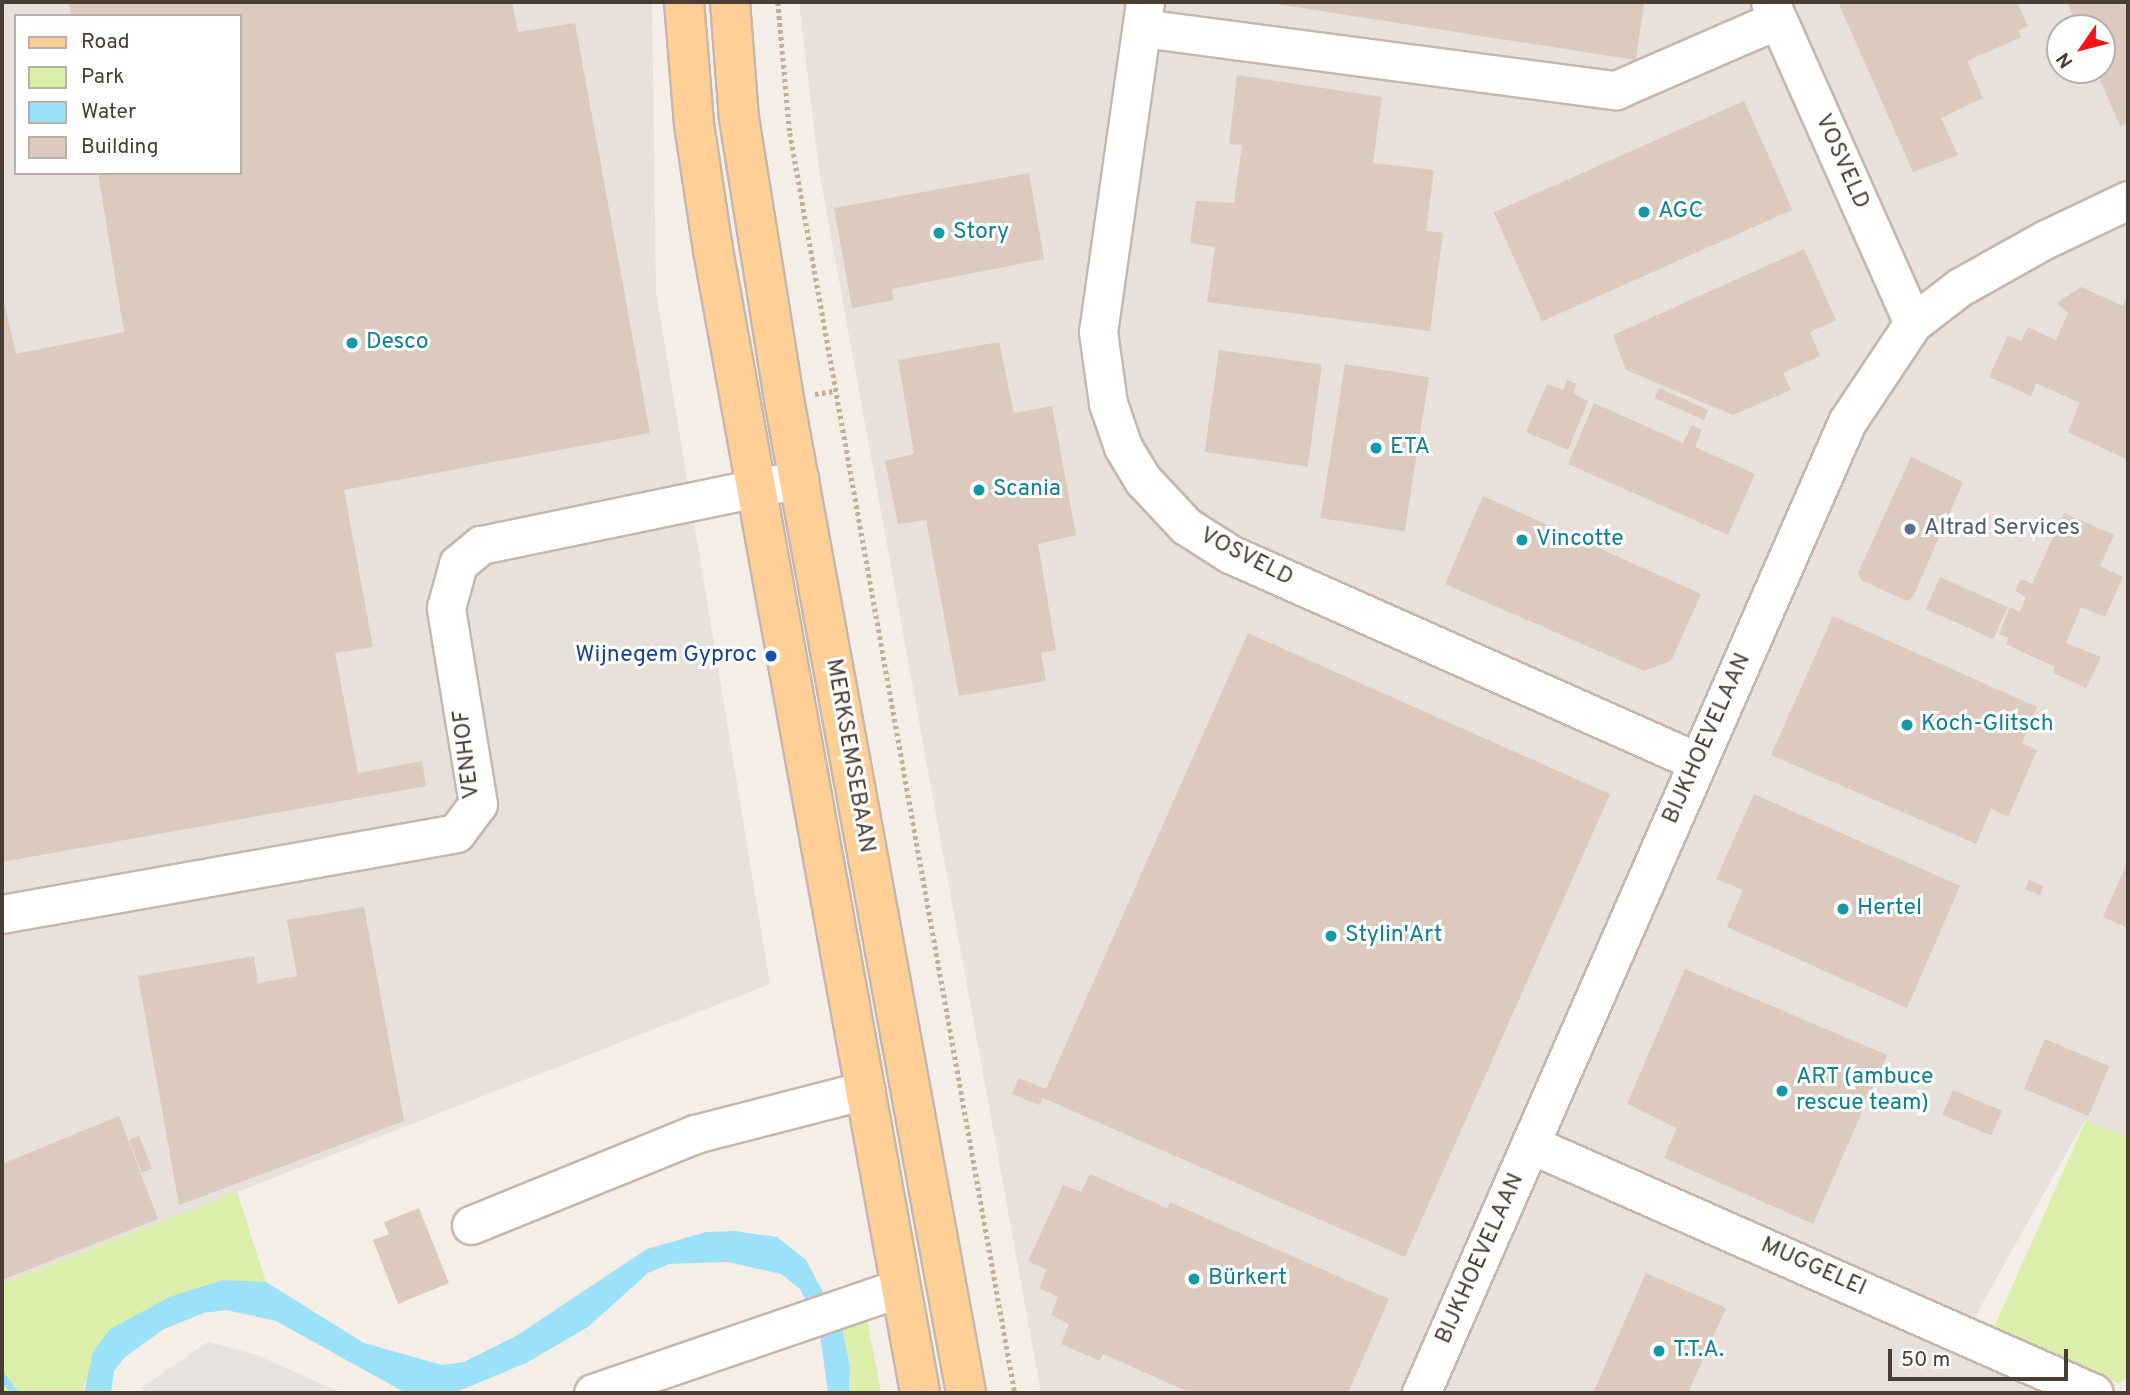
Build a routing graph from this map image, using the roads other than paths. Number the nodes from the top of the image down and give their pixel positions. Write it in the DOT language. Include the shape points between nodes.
graph roads {
  1 [pos="684,2"];
  2 [pos="730,2"];
  3 [pos="1774,11"];
  4 [pos="1144,15"];
  5 [pos="739,118"];
  6 [pos="694,124"];
  7 [pos="2128,200"];
  8 [pos="1913,323"];
  9 [pos="799,479"];
  10 [pos="756,488"];
  11 [pos="1698,762"];
  12 [pos="2,915"];
  13 [pos="865,1090"];
  14 [pos="1532,1145"];
  15 [pos="471,1225"];
  16 [pos="900,1287"];
  17 [pos="593,1391"];
  18 [pos="920,1393"];
  19 [pos="966,1393"];
  20 [pos="1421,1393"];
  21 [pos="2094,1393"];
  1 -- 6 [label="main road, MERKSEMSEBAAN"];
  2 -- 5 [label="main road, MERKSEMSEBAAN"];
  3 -- 4 [label="street" via="1616,90"];
  3 -- 8 [label="street, VOSVELD"];
  4 -- 11 [label="street, VOSVELD" via="1098,332 1108,403 1123,447 1143,480 1186,526 1230,554"];
  5 -- 6 [label="street"];
  5 -- 9 [label="main road, MERKSEMSEBAAN"];
  6 -- 10 [label="main road, MERKSEMSEBAAN"];
  7 -- 8 [label="street, BIJKHOEVELAAN" via="1971,281"];
  8 -- 11 [label="street, BIJKHOEVELAAN" via="1847,422"];
  9 -- 10 [label="street, VENHOF"];
  9 -- 19 [label="main road, MERKSEMSEBAAN"];
  10 -- 12 [label="street, VENHOF" via="481,545 458,564 446,608 478,804 456,833"];
  10 -- 13 [label="main road, MERKSEMSEBAAN"];
  11 -- 14 [label="street, BIJKHOEVELAAN"];
  13 -- 15 [label="street" via="695,1134"];
  13 -- 16 [label="main road, MERKSEMSEBAAN"];
  14 -- 20 [label="street, BIJKHOEVELAAN"];
  14 -- 21 [label="street, MUGGELEI"];
  16 -- 17 [label="street"];
  16 -- 18 [label="main road, MERKSEMSEBAAN"];
}
